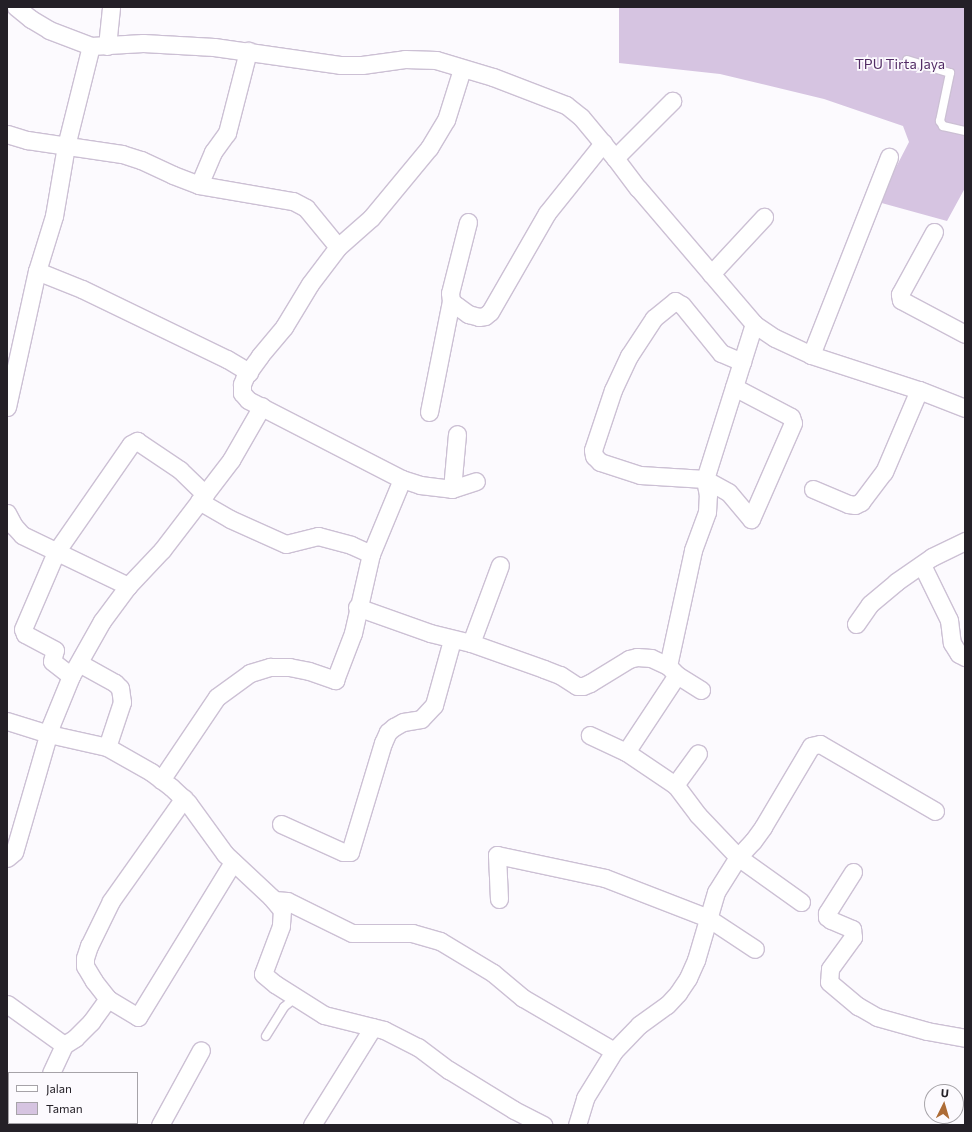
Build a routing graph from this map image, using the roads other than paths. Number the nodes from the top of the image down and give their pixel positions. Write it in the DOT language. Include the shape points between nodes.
graph roads {
  1 [pos="16,7"];
  2 [pos="111,7"];
  3 [pos="99,46"];
  4 [pos="248,51"];
  5 [pos="907,60"];
  6 [pos="462,69"];
  7 [pos="672,101"];
  8 [pos="965,131"];
  9 [pos="7,134"];
  10 [pos="603,143"];
  11 [pos="66,146"];
  12 [pos="889,157"];
  13 [pos="615,158"];
  14 [pos="198,185"];
  15 [pos="764,217"];
  16 [pos="468,222"];
  17 [pos="934,232"];
  18 [pos="338,247"];
  19 [pos="37,271"];
  20 [pos="711,274"];
  21 [pos="451,300"];
  22 [pos="754,324"];
  23 [pos="965,334"];
  24 [pos="811,355"];
  25 [pos="742,362"];
  26 [pos="249,372"];
  27 [pos="734,387"];
  28 [pos="919,390"];
  29 [pos="262,406"];
  30 [pos="7,407"];
  31 [pos="965,408"];
  32 [pos="429,412"];
  33 [pos="457,434"];
  34 [pos="402,479"];
  35 [pos="705,479"];
  36 [pos="476,481"];
  37 [pos="452,489"];
  38 [pos="813,489"];
  39 [pos="202,497"];
  40 [pos="7,513"];
  41 [pos="965,541"];
  42 [pos="56,552"];
  43 [pos="371,554"];
  44 [pos="500,565"];
  45 [pos="922,565"];
  46 [pos="128,586"];
  47 [pos="357,607"];
  48 [pos="856,624"];
  49 [pos="452,640"];
  50 [pos="471,643"];
  51 [pos="965,657"];
  52 [pos="75,670"];
  53 [pos="672,671"];
  54 [pos="701,690"];
  55 [pos="7,721"];
  56 [pos="49,734"];
  57 [pos="590,735"];
  58 [pos="107,747"];
  59 [pos="626,752"];
  60 [pos="698,753"];
  61 [pos="161,780"];
  62 [pos="675,785"];
  63 [pos="184,798"];
  64 [pos="935,811"];
  65 [pos="281,824"];
  66 [pos="738,857"];
  67 [pos="7,858"];
  68 [pos="233,862"];
  69 [pos="853,872"];
  70 [pos="499,899"];
  71 [pos="274,900"];
  72 [pos="801,902"];
  73 [pos="708,918"];
  74 [pos="755,949"];
  75 [pos="295,998"];
  76 [pos="108,999"];
  77 [pos="7,1004"];
  78 [pos="373,1027"];
  79 [pos="266,1036"];
  80 [pos="965,1038"];
  81 [pos="64,1045"];
  82 [pos="201,1050"];
  83 [pos="614,1051"];
  84 [pos="51,1072"];
  85 [pos="160,1125"];
  86 [pos="312,1125"];
  87 [pos="543,1125"];
  88 [pos="577,1125"];
  1 -- 3 [label="street" via="49,30"];
  2 -- 3 [label="street"];
  3 -- 4 [label="street" via="143,43"];
  3 -- 11 [label="street"];
  4 -- 6 [label="street" via="340,65 406,59 436,60"];
  4 -- 14 [label="street" via="227,133 213,152"];
  5 -- 8 [label="lane" via="950,73 940,121 943,126"];
  6 -- 10 [label="street" via="493,77 566,104"];
  6 -- 18 [label="street" via="446,120 429,148 371,218"];
  7 -- 13 [label="street"];
  9 -- 11 [label="street"];
  10 -- 13 [label="street"];
  10 -- 21 [label="street" via="547,213 490,312 479,317 468,314"];
  11 -- 14 [label="street" via="128,156"];
  11 -- 19 [label="street" via="54,216"];
  12 -- 24 [label="street"];
  13 -- 20 [label="street"];
  14 -- 18 [label="street" via="300,204"];
  15 -- 20 [label="street"];
  16 -- 21 [label="street" via="450,285"];
  17 -- 23 [label="street" via="900,294 901,300"];
  18 -- 26 [label="street" via="310,284 284,327"];
  19 -- 26 [label="street" via="82,289"];
  19 -- 30 [label="street"];
  20 -- 22 [label="street"];
  21 -- 32 [label="street"];
  22 -- 24 [label="street" via="774,338"];
  22 -- 25 [label="street"];
  24 -- 28 [label="street"];
  25 -- 27 [label="street"];
  25 -- 35 [label="street" via="721,353 682,305 675,301 654,318 629,356 613,390 593,450 594,456 600,462 631,472"];
  26 -- 29 [label="street" via="242,384 242,393 248,400"];
  27 -- 35 [label="street"];
  27 -- 35 [label="street" via="791,417 793,423 751,519 728,492"];
  28 -- 31 [label="street"];
  28 -- 38 [label="street" via="884,472 861,502 855,505 848,504"];
  29 -- 34 [label="street"];
  29 -- 39 [label="street" via="231,460"];
  33 -- 37 [label="street"];
  34 -- 37 [label="street" via="420,485"];
  34 -- 43 [label="street"];
  35 -- 53 [label="street" via="708,494 707,512 693,550"];
  36 -- 37 [label="street"];
  39 -- 42 [label="street" via="180,470 141,441 134,442"];
  39 -- 43 [label="street" via="230,519 282,543 289,544 318,536 351,545"];
  39 -- 46 [label="street" via="162,550"];
  40 -- 42 [label="street" via="22,535"];
  41 -- 45 [label="street"];
  42 -- 46 [label="street"];
  42 -- 52 [label="street" via="23,629 25,634 55,650 52,661"];
  43 -- 47 [label="street"];
  44 -- 50 [label="street"];
  45 -- 48 [label="street" via="879,595"];
  45 -- 51 [label="street" via="949,620 952,643 959,654"];
  46 -- 52 [label="street" via="102,621"];
  47 -- 49 [label="street"];
  47 -- 61 [label="street" via="348,649 334,680 289,667 250,673 217,697"];
  49 -- 50 [label="street"];
  49 -- 65 [label="street" via="434,705 421,719 403,722 388,732 350,852 343,852"];
  50 -- 53 [label="street" via="544,668 577,686 590,683 637,657 651,658"];
  52 -- 56 [label="street"];
  52 -- 58 [label="street" via="114,683 120,688 122,702"];
  53 -- 54 [label="street"];
  53 -- 59 [label="street"];
  55 -- 56 [label="street"];
  56 -- 58 [label="street"];
  56 -- 67 [label="street" via="14,852"];
  57 -- 59 [label="street"];
  58 -- 61 [label="street"];
  59 -- 62 [label="street"];
  60 -- 62 [label="street"];
  61 -- 63 [label="street"];
  62 -- 66 [label="street" via="698,815"];
  63 -- 68 [label="street"];
  63 -- 76 [label="street" via="111,901 89,946 85,966"];
  64 -- 66 [label="street" via="838,754 815,744 811,746 763,827"];
  66 -- 72 [label="street"];
  66 -- 73 [label="street" via="716,892"];
  68 -- 71 [label="street"];
  68 -- 76 [label="street" via="138,1017"];
  69 -- 80 [label="street" via="827,913 831,920 852,929 853,937 830,969 830,982 858,1006 877,1016 927,1031"];
  70 -- 73 [label="street" via="497,855 605,878"];
  71 -- 75 [label="street" via="282,910 283,917 263,974"];
  71 -- 83 [label="street" via="287,901 352,933 412,933 440,941 493,973 523,998"];
  73 -- 74 [label="street"];
  73 -- 83 [label="street" via="696,960 678,993 639,1025"];
  75 -- 78 [label="street" via="324,1015"];
  75 -- 79 [label="lane" via="281,1011"];
  76 -- 81 [label="street" via="91,1022"];
  77 -- 81 [label="street"];
  78 -- 86 [label="street"];
  78 -- 87 [label="street" via="418,1047 465,1080"];
  81 -- 84 [label="street"];
  82 -- 85 [label="street"];
  83 -- 88 [label="street" via="585,1098"];
}
